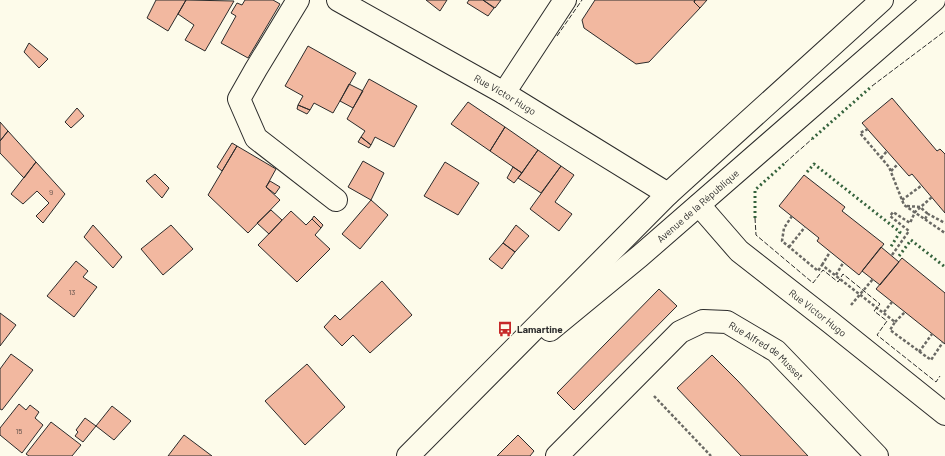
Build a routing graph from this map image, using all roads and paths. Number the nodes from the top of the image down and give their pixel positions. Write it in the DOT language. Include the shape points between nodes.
graph roads {
  1 [pos="298,0"];
  2 [pos="338,0"];
  3 [pos="565,0"];
  4 [pos="882,0"];
  5 [pos="934,0"];
  6 [pos="504,93"];
  7 [pos="868,129"];
  8 [pos="887,151"];
  9 [pos="881,158"];
  10 [pos="898,164"];
  11 [pos="891,171"];
  12 [pos="921,186"];
  13 [pos="668,194"];
  14 [pos="932,197"];
  15 [pos="336,200"];
  16 [pos="902,200"];
  17 [pos="699,204"];
  18 [pos="904,206"];
  19 [pos="920,207"];
  20 [pos="915,212"];
  21 [pos="928,214"];
  22 [pos="792,216"];
  23 [pos="925,219"];
  24 [pos="945,223"];
  25 [pos="805,227"];
  26 [pos="945,233"];
  27 [pos="789,247"];
  28 [pos="830,252"];
  29 [pos="892,255"];
  30 [pos="843,263"];
  31 [pos="822,265"];
  32 [pos="836,275"];
  33 [pos="872,279"];
  34 [pos="859,295"];
  35 [pos="892,302"];
  36 [pos="884,312"];
  37 [pos="905,312"];
  38 [pos="895,322"];
  39 [pos="835,326"];
  40 [pos="932,334"];
  41 [pos="943,342"];
  42 [pos="919,352"];
  43 [pos="635,377"];
  44 [pos="457,408"];
  45 [pos="945,414"];
  46 [pos="408,456"];
  47 [pos="557,456"];
  48 [pos="711,456"];
  49 [pos="877,456"];
  1 -- 15 [label="main road" via="239,99 256,138"];
  2 -- 6 [label="main road, Rue Victor Hugo"];
  3 -- 6 [label="main road"];
  4 -- 13 [label="main road, Avenue de la République"];
  5 -- 17 [label="main road, Avenue de la République"];
  6 -- 13 [label="main road, Rue Victor Hugo"];
  7 -- 9 [label="path" via="860,134"];
  8 -- 9 [label="path"];
  9 -- 11 [label="path"];
  10 -- 11 [label="path"];
  11 -- 16 [label="path"];
  12 -- 16 [label="path"];
  13 -- 44 [label="main road, Avenue de la République"];
  14 -- 19 [label="path"];
  16 -- 18 [label="path"];
  17 -- 39 [label="main road, Rue Victor Hugo" via="739,251"];
  17 -- 44 [label="main road, Avenue de la République"];
  18 -- 19 [label="path"];
  18 -- 20 [label="path"];
  19 -- 20 [label="path"];
  19 -- 21 [label="path"];
  20 -- 23 [label="path"];
  20 -- 29 [label="path" via="910,223 893,212 890,216 909,231"];
  21 -- 23 [label="path"];
  21 -- 24 [label="path"];
  22 -- 27 [label="path" via="784,228 782,241"];
  23 -- 26 [label="path"];
  25 -- 27 [label="path"];
  27 -- 31 [label="path" via="818,271"];
  28 -- 31 [label="path"];
  30 -- 32 [label="path"];
  31 -- 32 [label="path"];
  32 -- 34 [label="path"];
  33 -- 34 [label="path"];
  34 -- 36 [label="path"];
  34 -- 39 [label="path"];
  35 -- 36 [label="path"];
  36 -- 38 [label="path"];
  37 -- 38 [label="path"];
  38 -- 42 [label="path" via="890,330"];
  39 -- 45 [label="main road, Rue Victor Hugo"];
  40 -- 42 [label="path"];
  41 -- 42 [label="path" via="931,360"];
  43 -- 47 [label="main road, Rue Alfred de Musset"];
  43 -- 48 [label="path"];
  43 -- 49 [label="main road, Rue Alfred de Musset" via="680,332 703,321 727,322 776,351"];
  44 -- 46 [label="main road, Avenue de la République"];
}
